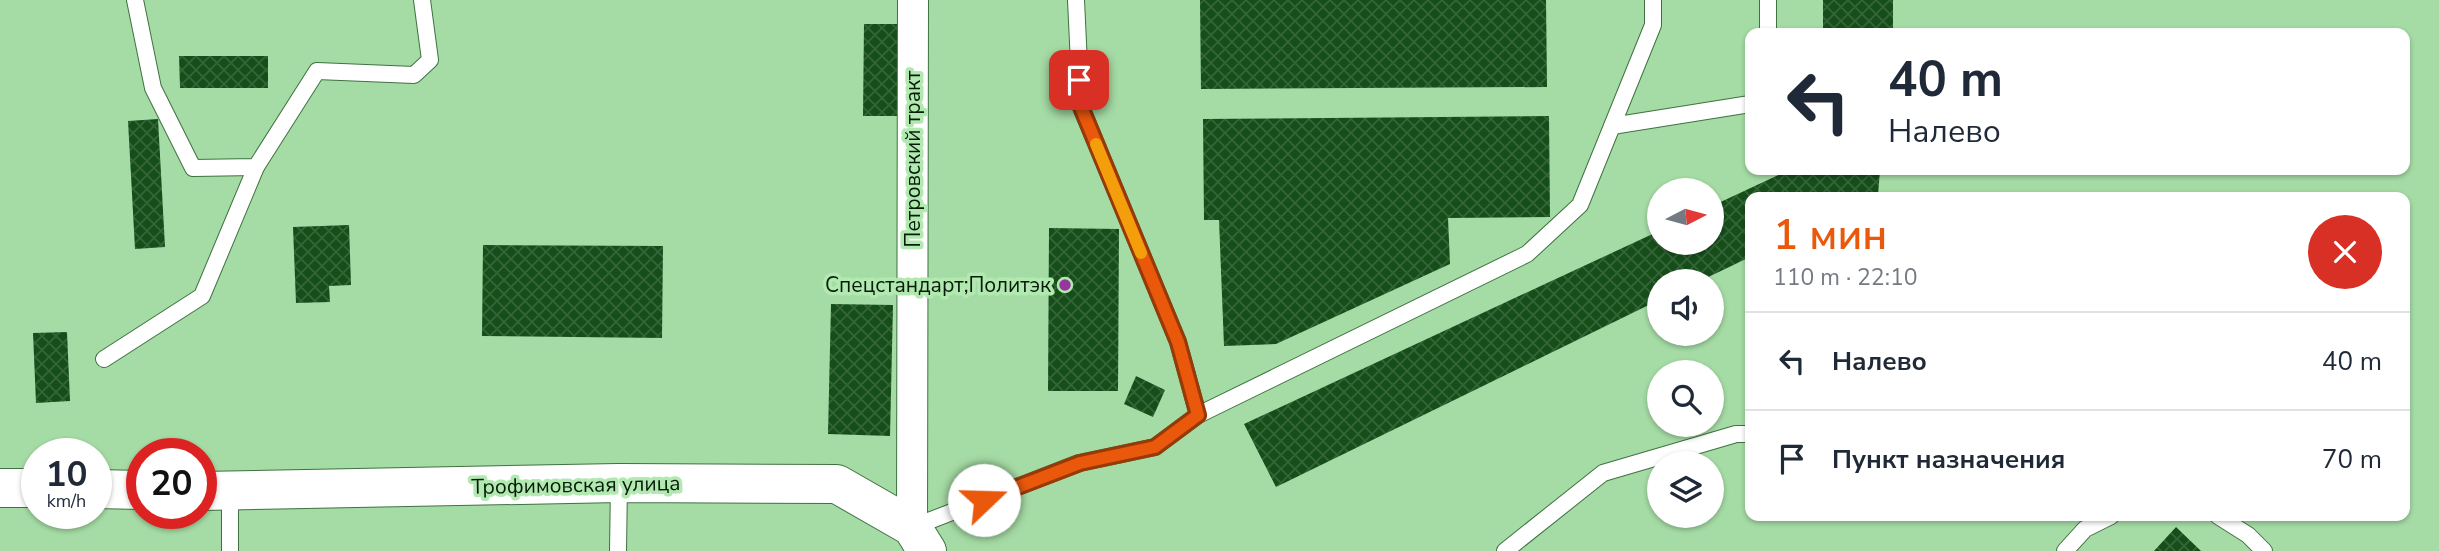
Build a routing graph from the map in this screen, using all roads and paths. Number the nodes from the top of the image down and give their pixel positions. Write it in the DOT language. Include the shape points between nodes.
graph roads {
  1 [pos="135,0"];
  2 [pos="422,0"];
  3 [pos="913,0"];
  4 [pos="1076,0"];
  5 [pos="1653,0"];
  6 [pos="1768,0"];
  7 [pos="1768,28"];
  8 [pos="1745,105"];
  9 [pos="1612,126"];
  10 [pos="256,167"];
  11 [pos="104,359"];
  12 [pos="1198,415"];
  13 [pos="1745,434"];
  14 [pos="619,483"];
  15 [pos="0,488"];
  16 [pos="21,488"];
  17 [pos="217,491"];
  18 [pos="217,495"];
  19 [pos="2101,521"];
  20 [pos="2226,521"];
  21 [pos="919,539"];
  22 [pos="230,551"];
  23 [pos="618,551"];
  24 [pos="1505,551"];
  25 [pos="2065,551"];
  26 [pos="2264,551"];
  1 -- 10 [label="lane" via="153,88 193,169"];
  2 -- 10 [label="lane" via="430,60 414,75 317,71"];
  3 -- 21 [label="street, Петровский тракт"];
  4 -- 12 [label="lane" via="1081,107 1178,342"];
  5 -- 9 [label="lane" via="1653,25"];
  6 -- 7 [label="lane"];
  8 -- 9 [label="lane"];
  9 -- 12 [label="lane" via="1580,205 1527,254"];
  10 -- 11 [label="lane" via="202,296"];
  12 -- 21 [label="lane" via="1155,447 1080,463"];
  13 -- 24 [label="lane" via="1603,473"];
  14 -- 17 [label="street, Трофимовская улица"];
  14 -- 21 [label="street, Трофимовская улица" via="837,484"];
  14 -- 23 [label="lane"];
  15 -- 16 [label="street"];
  18 -- 22 [label="lane"];
  19 -- 25 [label="lane" via="2085,529"];
  20 -- 26 [label="lane"];
}
